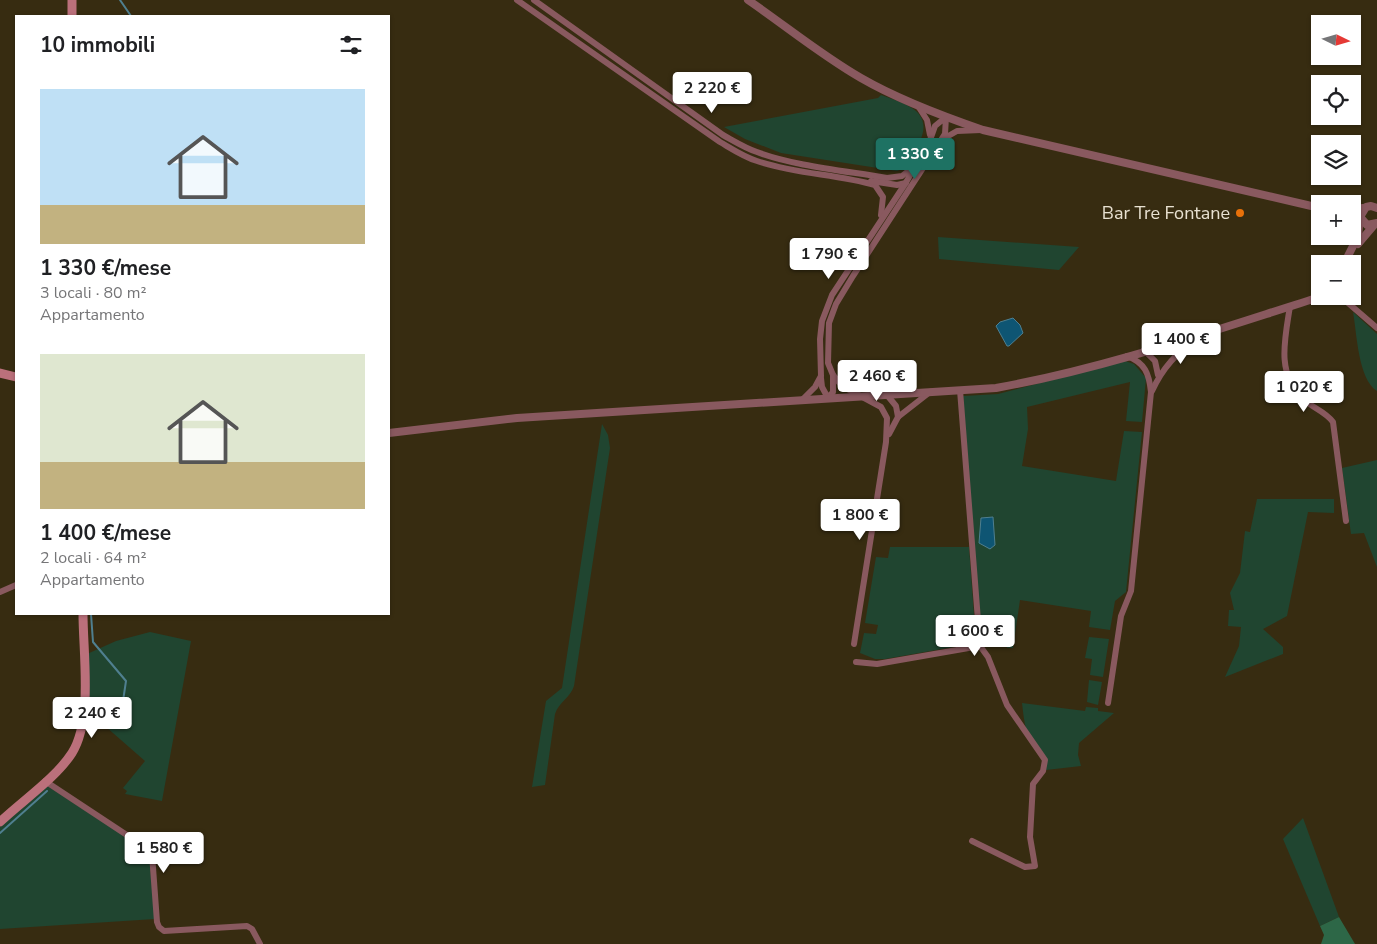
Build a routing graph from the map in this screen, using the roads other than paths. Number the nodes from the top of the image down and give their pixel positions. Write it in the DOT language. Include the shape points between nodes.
graph roads {
  1 [pos="72,0"];
  2 [pos="517,0"];
  3 [pos="534,0"];
  4 [pos="748,0"];
  5 [pos="72,15"];
  6 [pos="917,104"];
  7 [pos="946,117"];
  8 [pos="983,130"];
  9 [pos="930,135"];
  10 [pos="938,143"];
  11 [pos="916,164"];
  12 [pos="920,171"];
  13 [pos="887,178"];
  14 [pos="855,179"];
  15 [pos="905,184"];
  16 [pos="899,204"];
  17 [pos="1311,206"];
  18 [pos="1365,213"];
  19 [pos="881,218"];
  20 [pos="1376,224"];
  21 [pos="1348,255"];
  22 [pos="1353,255"];
  23 [pos="1311,298"];
  24 [pos="1311,300"];
  25 [pos="1307,301"];
  26 [pos="1350,305"];
  27 [pos="1290,306"];
  28 [pos="1377,328"];
  29 [pos="1204,333"];
  30 [pos="1148,351"];
  31 [pos="1126,355"];
  32 [pos="1147,371"];
  33 [pos="0,373"];
  34 [pos="833,375"];
  35 [pos="821,376"];
  36 [pos="1159,376"];
  37 [pos="15,377"];
  38 [pos="960,390"];
  39 [pos="930,392"];
  40 [pos="1151,392"];
  41 [pos="863,396"];
  42 [pos="890,396"];
  43 [pos="828,398"];
  44 [pos="802,400"];
  45 [pos="898,417"];
  46 [pos="887,418"];
  47 [pos="390,433"];
  48 [pos="886,442"];
  49 [pos="1346,521"];
  50 [pos="15,585"];
  51 [pos="0,592"];
  52 [pos="82,615"];
  53 [pos="854,644"];
  54 [pos="980,646"];
  55 [pos="856,662"];
  56 [pos="1108,703"];
  57 [pos="45,781"];
  58 [pos="0,822"];
  59 [pos="972,841"];
  60 [pos="260,944"];
  1 -- 5 [label="main road"];
  2 -- 14 [label="street" via="740,154 789,169"];
  3 -- 13 [label="street" via="743,146 790,161"];
  4 -- 6 [label="street" via="862,79"];
  6 -- 7 [label="street"];
  6 -- 9 [label="street" via="927,120"];
  7 -- 8 [label="street"];
  7 -- 9 [label="street"];
  7 -- 10 [label="street" via="946,129"];
  8 -- 10 [label="street" via="957,131"];
  8 -- 17 [label="street"];
  9 -- 11 [label="street" via="929,143"];
  10 -- 12 [label="street"];
  11 -- 13 [label="street" via="902,176"];
  11 -- 15 [label="street"];
  12 -- 15 [label="street"];
  12 -- 16 [label="street"];
  13 -- 15 [label="street" via="901,180"];
  14 -- 15 [label="street"];
  14 -- 19 [label="street" via="875,184 882,192"];
  15 -- 16 [label="street"];
  15 -- 19 [label="street"];
  16 -- 34 [label="street" via="836,304 827,340 828,363"];
  18 -- 20 [label="street"];
  18 -- 21 [label="street"];
  19 -- 35 [label="street" via="826,308 820,339"];
  20 -- 22 [label="street" via="1363,237"];
  23 -- 25 [label="street"];
  24 -- 25 [label="street"];
  25 -- 27 [label="street"];
  26 -- 28 [label="street"];
  27 -- 29 [label="street"];
  27 -- 49 [label="street" via="1283,354 1286,371 1303,399 1333,422"];
  29 -- 30 [label="street"];
  29 -- 36 [label="street" via="1176,354"];
  30 -- 31 [label="street"];
  30 -- 32 [label="street"];
  30 -- 36 [label="street"];
  31 -- 32 [label="street"];
  31 -- 38 [label="street" via="1020,383"];
  32 -- 40 [label="street"];
  33 -- 37 [label="main road"];
  34 -- 41 [label="street" via="842,386"];
  34 -- 43 [label="street" via="833,392"];
  35 -- 43 [label="street"];
  35 -- 44 [label="street" via="816,387"];
  36 -- 40 [label="street"];
  38 -- 39 [label="street"];
  38 -- 54 [label="street"];
  39 -- 42 [label="street"];
  39 -- 45 [label="street"];
  40 -- 56 [label="street" via="1131,591 1121,616"];
  41 -- 42 [label="street"];
  41 -- 43 [label="street"];
  41 -- 46 [label="street" via="881,407"];
  42 -- 45 [label="street"];
  42 -- 46 [label="street"];
  43 -- 44 [label="street"];
  44 -- 47 [label="street" via="517,418"];
  45 -- 48 [label="street"];
  46 -- 48 [label="street"];
  48 -- 53 [label="street"];
  50 -- 51 [label="street"];
  52 -- 57 [label="main road" via="82,732 71,754"];
  54 -- 55 [label="street" via="877,664"];
  54 -- 59 [label="street" via="988,657 1007,705 1043,755 1045,765 1032,784 1030,837 1035,866 1025,867"];
  57 -- 58 [label="main road"];
  57 -- 60 [label="street" via="152,854 160,929 247,926"];
}
